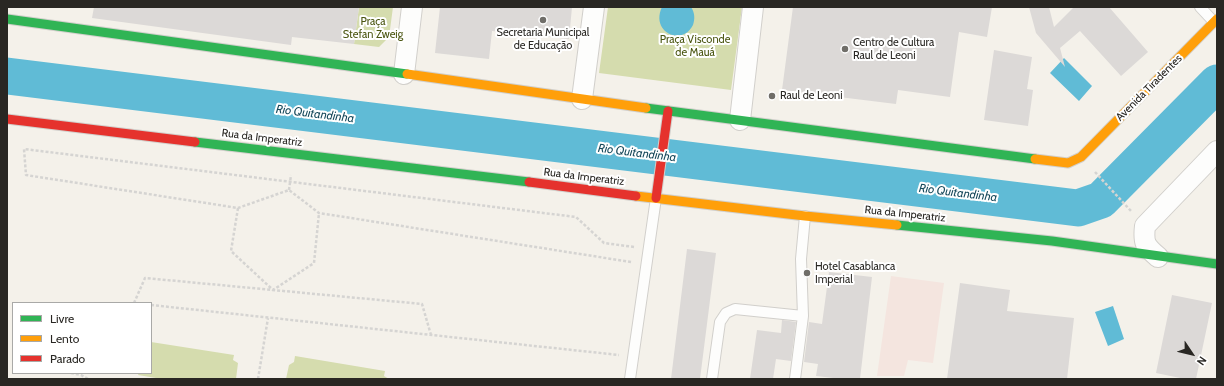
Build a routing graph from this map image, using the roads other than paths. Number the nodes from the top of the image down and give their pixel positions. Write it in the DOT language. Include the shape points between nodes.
graph roads {
  1 [pos="412,7"];
  2 [pos="594,7"];
  3 [pos="753,7"];
  4 [pos="1200,7"];
  5 [pos="7,19"];
  6 [pos="1216,21"];
  7 [pos="404,74"];
  8 [pos="582,99"];
  9 [pos="668,111"];
  10 [pos="7,119"];
  11 [pos="740,120"];
  12 [pos="1217,151"];
  13 [pos="656,198"];
  14 [pos="805,216"];
  15 [pos="1158,257"];
  16 [pos="1217,264"];
  17 [pos="803,316"];
  18 [pos="630,379"];
  19 [pos="712,379"];
  20 [pos="795,379"];
  1 -- 7 [label="street"];
  2 -- 8 [label="street"];
  3 -- 11 [label="street"];
  4 -- 6 [label="lane"];
  5 -- 7 [label="main road"];
  6 -- 11 [label="main road, Avenida Tiradentes" via="1081,157 1068,163"];
  7 -- 8 [label="main road"];
  8 -- 9 [label="main road"];
  9 -- 11 [label="main road"];
  9 -- 13 [label="main road"];
  10 -- 13 [label="main road, Rua da Imperatriz"];
  12 -- 15 [label="street" via="1145,226 1146,247"];
  13 -- 14 [label="main road, Rua da Imperatriz"];
  13 -- 18 [label="lane"];
  14 -- 15 [label="main road, Rua da Imperatriz" via="1052,240"];
  14 -- 17 [label="lane" via="801,259"];
  15 -- 16 [label="main road, Rua da Imperatriz"];
  17 -- 19 [label="lane" via="735,309 726,313 720,322"];
  17 -- 20 [label="lane"];
}
